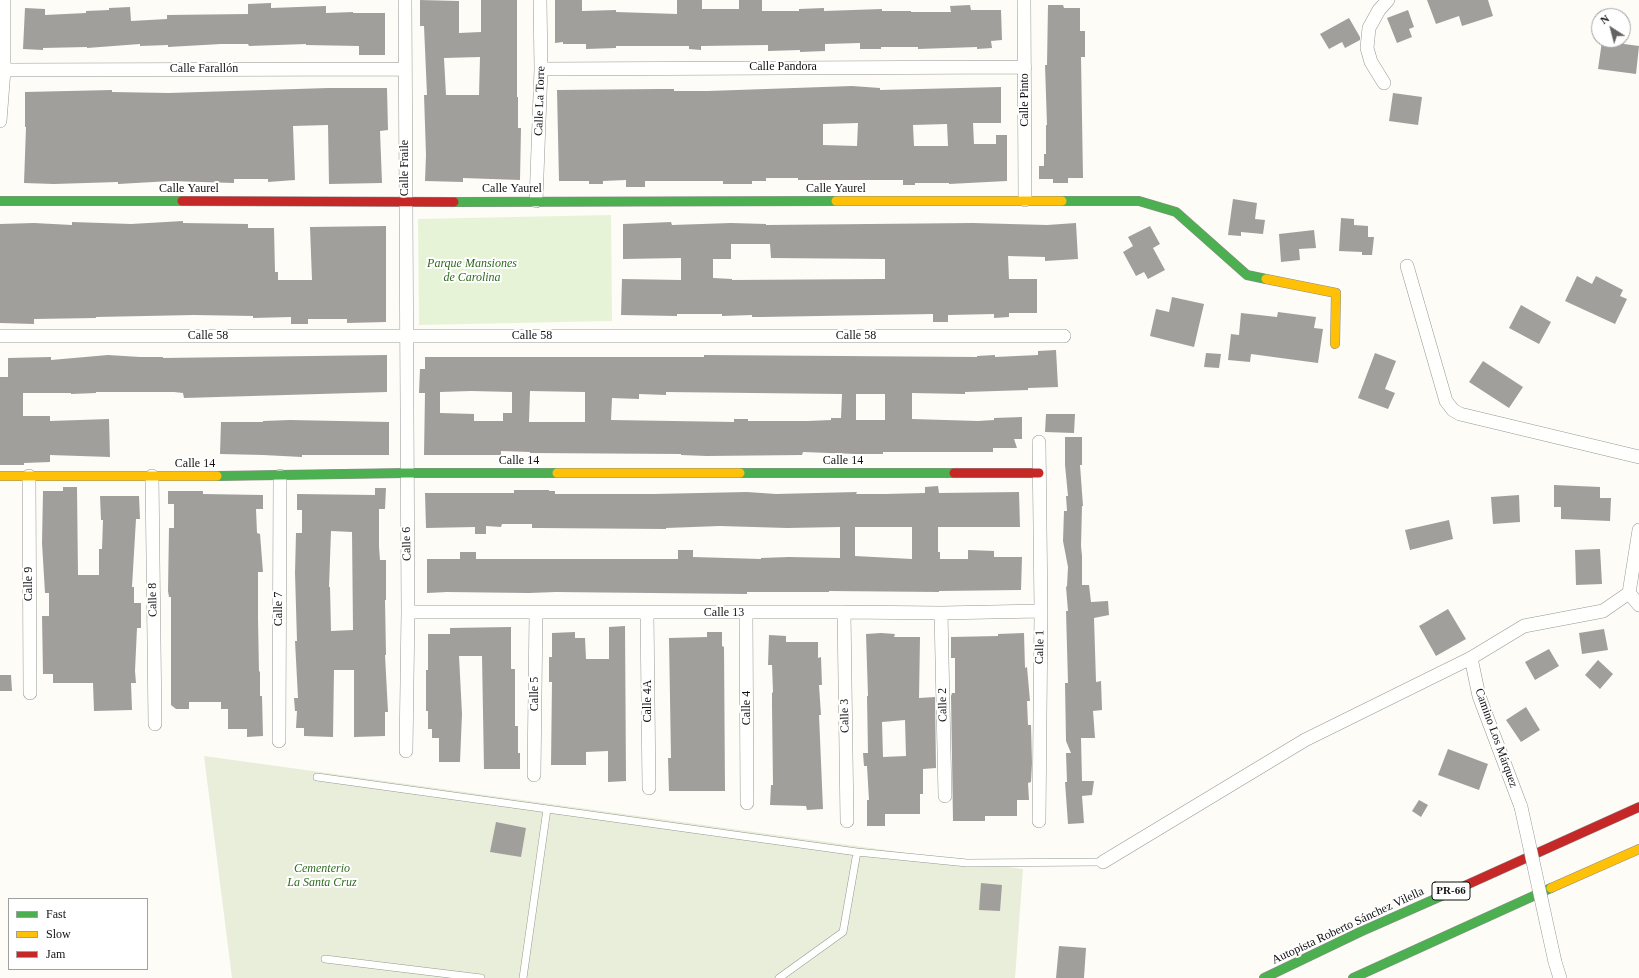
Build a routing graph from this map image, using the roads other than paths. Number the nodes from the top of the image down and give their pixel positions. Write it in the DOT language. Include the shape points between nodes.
graph roads {
  1 [pos="4,0"];
  2 [pos="404,0"];
  3 [pos="540,0"];
  4 [pos="1024,0"];
  5 [pos="1388,0"];
  6 [pos="1025,67"];
  7 [pos="405,69"];
  8 [pos="541,69"];
  9 [pos="4,70"];
  10 [pos="1384,83"];
  11 [pos="0,121"];
  12 [pos="0,200"];
  13 [pos="1025,200"];
  14 [pos="536,201"];
  15 [pos="406,202"];
  16 [pos="1407,266"];
  17 [pos="0,336"];
  18 [pos="406,336"];
  19 [pos="1064,336"];
  20 [pos="1334,344"];
  21 [pos="1039,442"];
  22 [pos="1639,457"];
  23 [pos="406,473"];
  24 [pos="1039,473"];
  25 [pos="0,476"];
  26 [pos="29,476"];
  27 [pos="152,476"];
  28 [pos="280,476"];
  29 [pos="1639,530"];
  30 [pos="1629,593"];
  31 [pos="1639,605"];
  32 [pos="1041,611"];
  33 [pos="408,612"];
  34 [pos="746,612"];
  35 [pos="844,612"];
  36 [pos="536,613"];
  37 [pos="647,613"];
  38 [pos="941,613"];
  39 [pos="1471,658"];
  40 [pos="30,693"];
  41 [pos="155,724"];
  42 [pos="279,742"];
  43 [pos="406,751"];
  44 [pos="534,775"];
  45 [pos="317,777"];
  46 [pos="649,788"];
  47 [pos="945,796"];
  48 [pos="747,803"];
  49 [pos="1639,807"];
  50 [pos="547,809"];
  51 [pos="847,821"];
  52 [pos="1039,821"];
  53 [pos="1639,849"];
  54 [pos="857,852"];
  55 [pos="1103,862"];
  56 [pos="326,959"];
  57 [pos="481,978"];
  58 [pos="523,978"];
  59 [pos="779,978"];
  60 [pos="1264,978"];
  61 [pos="1353,978"];
  62 [pos="1560,978"];
  1 -- 9 [label="street"];
  2 -- 7 [label="street, Calle Fraile"];
  3 -- 8 [label="street, Calle La Torre"];
  4 -- 6 [label="street, Calle Pinto"];
  5 -- 10 [label="street" via="1369,28 1367,48 1371,62"];
  6 -- 8 [label="street, Calle Pandora"];
  6 -- 13 [label="street, Calle Pinto"];
  7 -- 9 [label="street, Calle Farallón"];
  7 -- 15 [label="street, Calle Fraile"];
  8 -- 14 [label="street, Calle La Torre"];
  9 -- 11 [label="street"];
  12 -- 15 [label="main road, Calle Yaurel"];
  13 -- 14 [label="main road, Calle Yaurel"];
  13 -- 20 [label="main road, Calle Yaurel" via="1139,201 1176,212 1246,275 1336,293"];
  14 -- 15 [label="main road, Calle Yaurel"];
  15 -- 18 [label="street, Calle Fraile"];
  16 -- 22 [label="street" via="1446,401 1453,410 1460,414"];
  17 -- 18 [label="street, Calle 58"];
  18 -- 19 [label="street, Calle 58"];
  18 -- 23 [label="street, Calle 6"];
  21 -- 24 [label="street, Calle 1"];
  23 -- 24 [label="main road, Calle 14"];
  23 -- 28 [label="main road, Calle 14"];
  23 -- 33 [label="street, Calle 6"];
  24 -- 32 [label="street, Calle 1"];
  25 -- 26 [label="main road, Calle 14"];
  26 -- 27 [label="main road, Calle 14"];
  26 -- 40 [label="street, Calle 9"];
  27 -- 28 [label="main road, Calle 14"];
  27 -- 41 [label="street, Calle 8"];
  28 -- 42 [label="street, Calle 7"];
  29 -- 30 [label="street"];
  30 -- 31 [label="street"];
  30 -- 39 [label="street" via="1603,612 1524,626"];
  32 -- 38 [label="street, Calle 13"];
  32 -- 52 [label="street, Calle 1"];
  33 -- 36 [label="street, Calle 13"];
  33 -- 43 [label="street, Calle 6"];
  34 -- 35 [label="street, Calle 13"];
  34 -- 37 [label="street, Calle 13"];
  34 -- 48 [label="street, Calle 4"];
  35 -- 38 [label="street, Calle 13"];
  35 -- 51 [label="street, Calle 3"];
  36 -- 37 [label="street, Calle 13"];
  36 -- 44 [label="street, Calle 5"];
  37 -- 46 [label="street, Calle 4A"];
  38 -- 47 [label="street, Calle 2"];
  39 -- 55 [label="street" via="1305,740"];
  39 -- 62 [label="street, Camino Los Márquez, bridge" via="1479,696 1521,807"];
  45 -- 50 [label="lane"];
  49 -- 60 [label="main road, Autopista Roberto Sánchez Vilella / PR-66" via="1360,932"];
  50 -- 54 [label="lane"];
  50 -- 58 [label="lane"];
  53 -- 61 [label="main road"];
  54 -- 55 [label="lane" via="968,863"];
  54 -- 59 [label="lane" via="844,932"];
  56 -- 57 [label="lane"];
}
